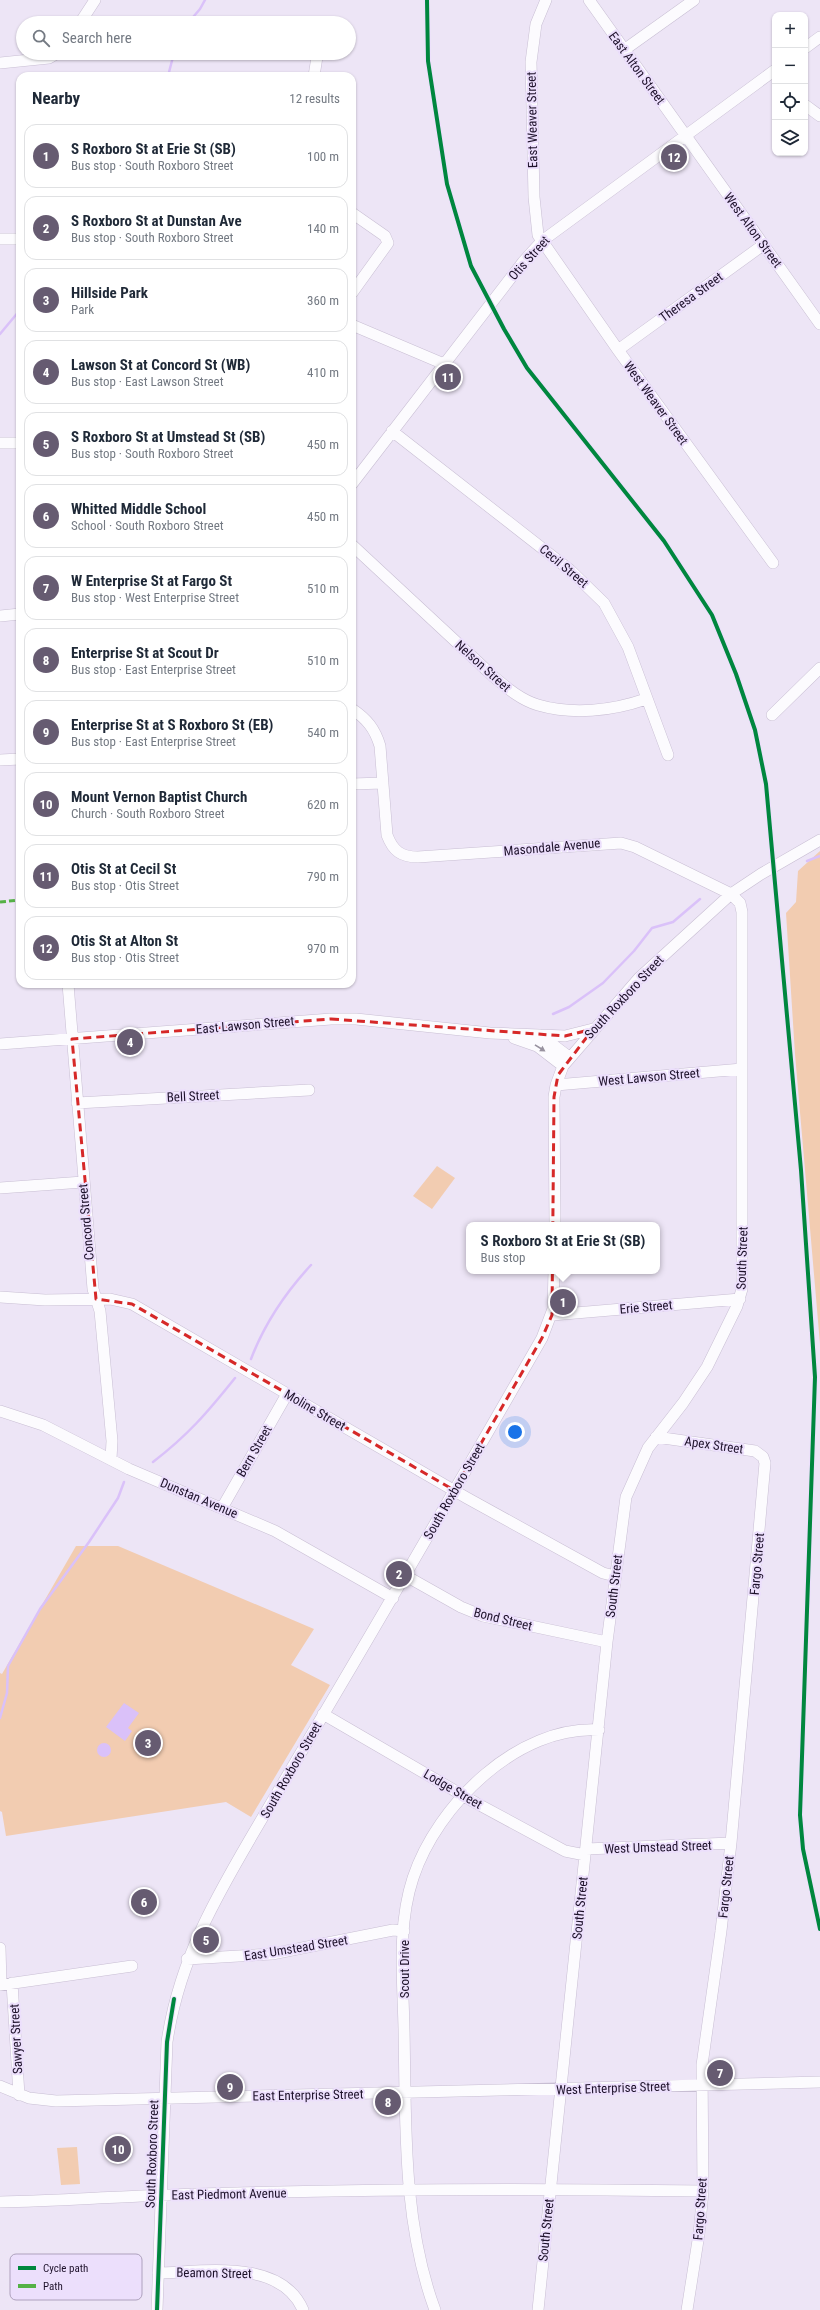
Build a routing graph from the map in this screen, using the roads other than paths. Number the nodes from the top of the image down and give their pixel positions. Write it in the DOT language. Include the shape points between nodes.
graph roads {
  1 [pos="95,0"];
  2 [pos="546,0"];
  3 [pos="588,0"];
  4 [pos="694,0"];
  5 [pos="85,16"];
  6 [pos="820,37"];
  7 [pos="808,46"];
  8 [pos="624,50"];
  9 [pos="29,60"];
  10 [pos="317,60"];
  11 [pos="0,63"];
  12 [pos="315,72"];
  13 [pos="772,72"];
  14 [pos="766,77"];
  15 [pos="772,82"];
  16 [pos="808,107"];
  17 [pos="820,116"];
  18 [pos="685,135"];
  19 [pos="356,216"];
  20 [pos="0,239"];
  21 [pos="16,239"];
  22 [pos="542,241"];
  23 [pos="763,245"];
  24 [pos="356,287"];
  25 [pos="820,324"];
  26 [pos="356,327"];
  27 [pos="618,350"];
  28 [pos="444,364"];
  29 [pos="392,431"];
  30 [pos="0,443"];
  31 [pos="16,443"];
  32 [pos="356,479"];
  33 [pos="356,549"];
  34 [pos="773,563"];
  35 [pos="16,614"];
  36 [pos="0,616"];
  37 [pos="820,668"];
  38 [pos="646,699"];
  39 [pos="356,712"];
  40 [pos="772,715"];
  41 [pos="668,755"];
  42 [pos="16,759"];
  43 [pos="0,760"];
  44 [pos="383,783"];
  45 [pos="356,784"];
  46 [pos="820,840"];
  47 [pos="731,894"];
  48 [pos="68,988"];
  49 [pos="593,1029"];
  50 [pos="490,1033"];
  51 [pos="540,1035"];
  52 [pos="72,1039"];
  53 [pos="0,1044"];
  54 [pos="566,1061"];
  55 [pos="742,1069"];
  56 [pos="556,1085"];
  57 [pos="309,1090"];
  58 [pos="77,1103"];
  59 [pos="83,1182"];
  60 [pos="0,1188"];
  61 [pos="555,1222"];
  62 [pos="554,1274"];
  63 [pos="0,1297"];
  64 [pos="96,1299"];
  65 [pos="740,1299"];
  66 [pos="552,1314"];
  67 [pos="287,1394"];
  68 [pos="0,1411"];
  69 [pos="656,1437"];
  70 [pos="111,1460"];
  71 [pos="765,1463"];
  72 [pos="454,1490"];
  73 [pos="222,1508"];
  74 [pos="406,1576"];
  75 [pos="615,1576"];
  76 [pos="393,1598"];
  77 [pos="607,1642"];
  78 [pos="324,1714"];
  79 [pos="598,1730"];
  80 [pos="464,1795"];
  81 [pos="730,1844"];
  82 [pos="586,1852"];
  83 [pos="404,1931"];
  84 [pos="0,1948"];
  85 [pos="187,1959"];
  86 [pos="132,1966"];
  87 [pos="5,1984"];
  88 [pos="820,2082"];
  89 [pos="701,2085"];
  90 [pos="0,2086"];
  91 [pos="561,2090"];
  92 [pos="406,2093"];
  93 [pos="19,2095"];
  94 [pos="164,2099"];
  95 [pos="551,2188"];
  96 [pos="410,2190"];
  97 [pos="703,2191"];
  98 [pos="161,2196"];
  99 [pos="0,2202"];
  100 [pos="158,2273"];
  101 [pos="157,2310"];
  102 [pos="303,2310"];
  103 [pos="435,2310"];
  104 [pos="538,2310"];
  105 [pos="687,2310"];
  1 -- 5 [label="street"];
  2 -- 22 [label="street, East Weaver Street" via="536,24 531,62 536,230"];
  3 -- 8 [label="street, East Alton Street"];
  4 -- 8 [label="street"];
  6 -- 7 [label="street"];
  8 -- 18 [label="street, East Alton Street"];
  9 -- 11 [label="street"];
  10 -- 12 [label="street"];
  13 -- 14 [label="street, Otis Street"];
  14 -- 15 [label="street"];
  14 -- 18 [label="street, Otis Street"];
  16 -- 17 [label="street"];
  18 -- 22 [label="street, Otis Street"];
  18 -- 23 [label="street, West Alton Street"];
  19 -- 24 [label="street" via="384,236 388,243"];
  20 -- 21 [label="street"];
  22 -- 27 [label="street, West Weaver Street"];
  22 -- 28 [label="street, Otis Street" via="522,262"];
  23 -- 25 [label="street, West Alton Street"];
  23 -- 27 [label="street, Theresa Street"];
  26 -- 28 [label="street"];
  27 -- 34 [label="street, West Weaver Street"];
  28 -- 29 [label="street, Otis Street"];
  29 -- 32 [label="street, Otis Street"];
  29 -- 38 [label="street, Cecil Street" via="591,589 614,619 628,647"];
  30 -- 31 [label="street"];
  33 -- 38 [label="street, Nelson Street" via="513,693 537,704 565,710 616,707"];
  35 -- 36 [label="street"];
  37 -- 40 [label="street"];
  38 -- 41 [label="street, Cecil Street"];
  39 -- 44 [label="street, Masondale Avenue" via="367,721 377,736"];
  42 -- 43 [label="street"];
  44 -- 45 [label="street"];
  44 -- 47 [label="street, Masondale Avenue" via="386,822 391,845 402,856 621,843 635,847"];
  46 -- 47 [label="street, South Roxboro Street"];
  47 -- 49 [label="street, South Roxboro Street" via="639,978"];
  47 -- 55 [label="street, South Street" via="740,903 743,921"];
  48 -- 52 [label="street, Concord Street"];
  49 -- 51 [label="street, East Lawson Street" via="565,1036"];
  49 -- 54 [label="street, South Roxboro Street"];
  50 -- 51 [label="street, East Lawson Street"];
  50 -- 52 [label="street, East Lawson Street" via="356,1019 331,1019"];
  50 -- 54 [label="street, East Lawson Street, one-way" via="534,1044"];
  51 -- 54 [label="street"];
  52 -- 53 [label="street, East Lawson Street"];
  52 -- 58 [label="street, Concord Street"];
  54 -- 56 [label="street, South Roxboro Street"];
  55 -- 56 [label="street, West Lawson Street"];
  55 -- 65 [label="street, South Street" via="743,1274"];
  56 -- 61 [label="street, South Roxboro Street"];
  57 -- 58 [label="street, Bell Street"];
  58 -- 59 [label="street, Concord Street"];
  59 -- 60 [label="street"];
  59 -- 64 [label="street, Concord Street" via="92,1289"];
  62 -- 66 [label="street, South Roxboro Street"];
  63 -- 64 [label="street, Moline Street" via="45,1300"];
  64 -- 67 [label="street, Moline Street" via="122,1300 132,1304"];
  64 -- 70 [label="street, Concord Street" via="101,1319 112,1442"];
  65 -- 66 [label="street, Erie Street"];
  65 -- 69 [label="street, South Street" via="700,1379"];
  66 -- 72 [label="street, South Roxboro Street" via="542,1338"];
  67 -- 72 [label="street, Moline Street"];
  67 -- 73 [label="street, Bern Street"];
  68 -- 70 [label="street, Dunstan Avenue" via="42,1426"];
  69 -- 71 [label="street, Apex Street" via="755,1451 763,1457"];
  69 -- 75 [label="street, South Street" via="643,1457 626,1497"];
  70 -- 73 [label="street, Dunstan Avenue"];
  71 -- 81 [label="street, Fargo Street"];
  72 -- 74 [label="street, South Roxboro Street"];
  72 -- 75 [label="street, Moline Street" via="603,1573"];
  73 -- 76 [label="street, Dunstan Avenue" via="300,1544"];
  74 -- 76 [label="street, South Roxboro Street"];
  74 -- 77 [label="street, Bond Street" via="461,1607 483,1616"];
  75 -- 77 [label="street, South Street"];
  76 -- 78 [label="street, South Roxboro Street"];
  77 -- 79 [label="street, South Street"];
  78 -- 80 [label="street, Lodge Street"];
  78 -- 85 [label="street, South Roxboro Street" via="206,1917"];
  79 -- 80 [label="street, Scout Drive" via="554,1735 516,1751 492,1768"];
  79 -- 82 [label="street, South Street"];
  80 -- 82 [label="street, Lodge Street" via="565,1851"];
  80 -- 83 [label="street, Scout Drive" via="424,1852 410,1890"];
  81 -- 82 [label="street, West Umstead Street"];
  81 -- 89 [label="street, Fargo Street"];
  82 -- 91 [label="street, South Street"];
  83 -- 85 [label="street, East Umstead Street" via="393,1930 272,1954"];
  83 -- 92 [label="street, Scout Drive"];
  84 -- 87 [label="street, Sawyer Street"];
  85 -- 94 [label="street, South Roxboro Street" via="170,2020"];
  86 -- 87 [label="street"];
  87 -- 93 [label="street, Sawyer Street"];
  88 -- 89 [label="street, West Enterprise Street"];
  89 -- 91 [label="street, West Enterprise Street"];
  89 -- 97 [label="street, Fargo Street"];
  90 -- 93 [label="street, East Enterprise Street"];
  91 -- 92 [label="street, West Enterprise Street"];
  91 -- 95 [label="street, South Street"];
  92 -- 94 [label="street, East Enterprise Street"];
  92 -- 96 [label="street, Scout Drive"];
  93 -- 94 [label="street, East Enterprise Street" via="56,2101"];
  94 -- 98 [label="street, South Roxboro Street"];
  95 -- 96 [label="street, East Piedmont Avenue"];
  95 -- 97 [label="street, East Piedmont Avenue"];
  95 -- 104 [label="street, South Street"];
  96 -- 98 [label="street, East Piedmont Avenue"];
  96 -- 103 [label="street, Scout Drive" via="414,2230"];
  97 -- 105 [label="street, Fargo Street" via="700,2234"];
  98 -- 99 [label="street, East Piedmont Avenue"];
  98 -- 100 [label="street, South Roxboro Street"];
  100 -- 101 [label="street, South Roxboro Street"];
  100 -- 102 [label="street, Beamon Street" via="237,2271 257,2274 280,2284 296,2299"];
}
